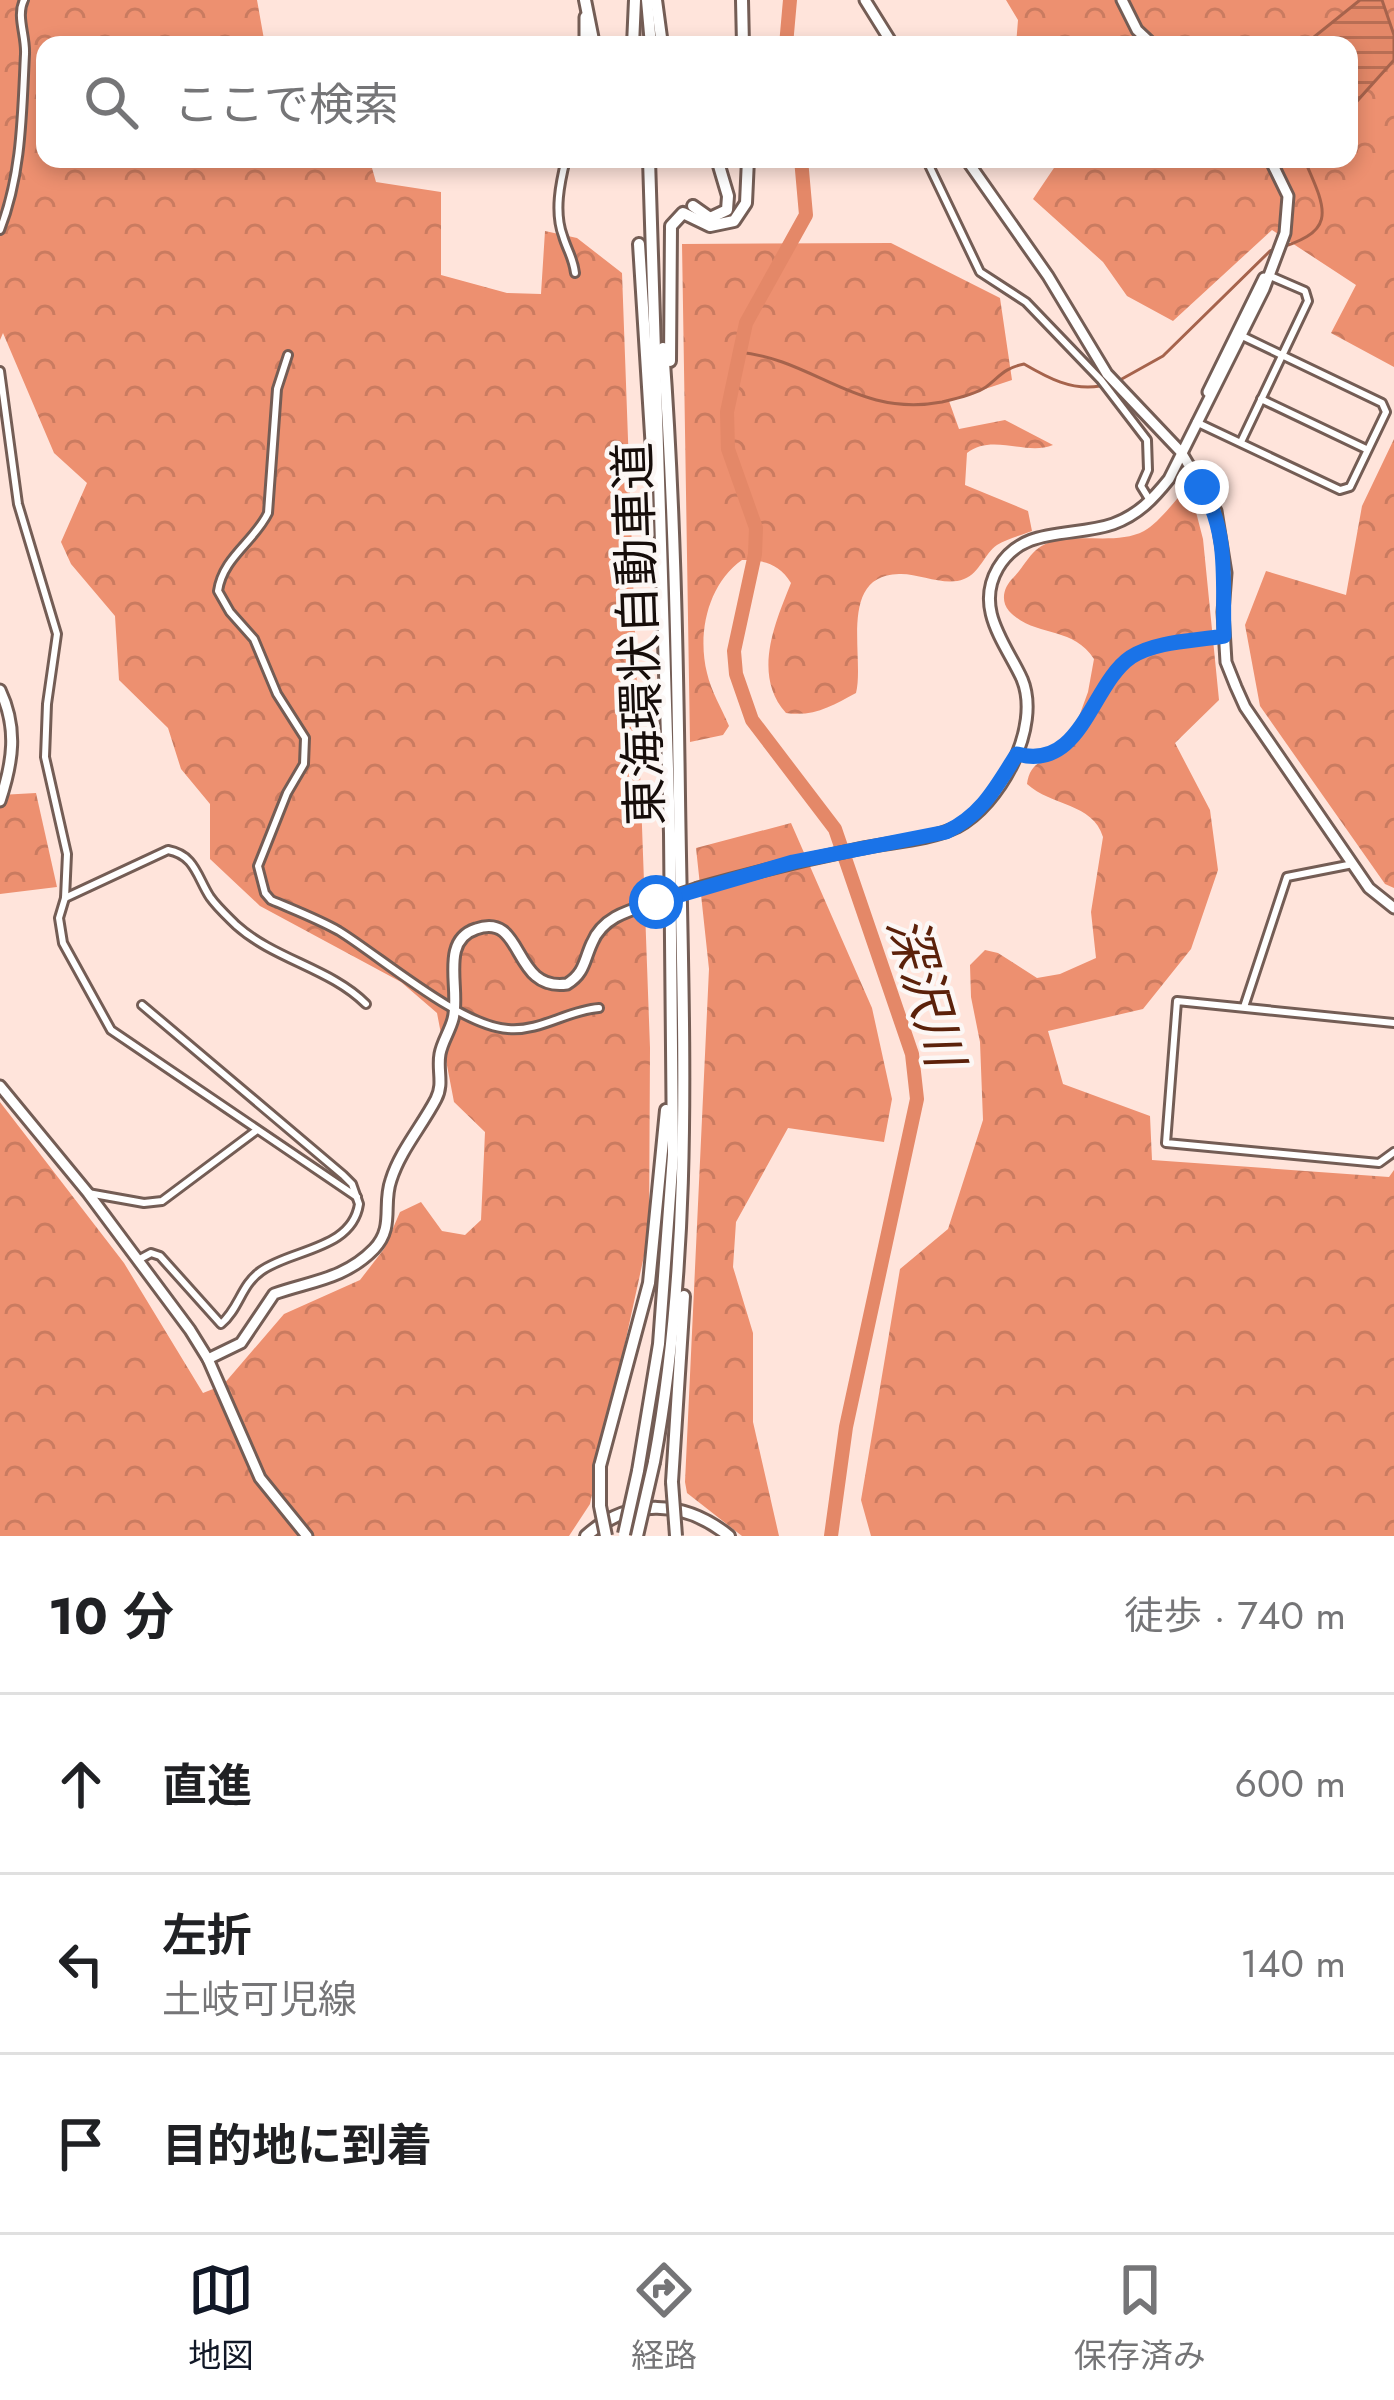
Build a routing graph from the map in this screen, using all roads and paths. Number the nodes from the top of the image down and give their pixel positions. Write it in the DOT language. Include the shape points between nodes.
graph roads {
  1 [pos="24,0"];
  2 [pos="585,0"];
  3 [pos="642,0"];
  4 [pos="656,0"];
  5 [pos="742,0"];
  6 [pos="865,0"];
  7 [pos="1122,0"];
  8 [pos="589,36"];
  9 [pos="635,36"];
  10 [pos="647,36"];
  11 [pos="661,36"];
  12 [pos="742,36"];
  13 [pos="887,36"];
  14 [pos="1143,36"];
  15 [pos="564,168"];
  16 [pos="652,168"];
  17 [pos="653,168"];
  18 [pos="720,168"];
  19 [pos="748,168"];
  20 [pos="930,168"];
  21 [pos="972,168"];
  22 [pos="1274,168"];
  23 [pos="693,206"];
  24 [pos="0,230"];
  25 [pos="639,244"];
  26 [pos="574,273"];
  27 [pos="1268,274"];
  28 [pos="1238,335"];
  29 [pos="288,355"];
  30 [pos="1280,355"];
  31 [pos="0,371"];
  32 [pos="1104,377"];
  33 [pos="1119,395"];
  34 [pos="1261,399"];
  35 [pos="1196,422"];
  36 [pos="669,424"];
  37 [pos="1240,442"];
  38 [pos="1367,449"];
  39 [pos="1181,452"];
  40 [pos="1152,500"];
  41 [pos="663,575"];
  42 [pos="1224,636"];
  43 [pos="0,690"];
  44 [pos="1017,754"];
  45 [pos="0,801"];
  46 [pos="1353,864"];
  47 [pos="65,898"];
  48 [pos="1394,908"];
  49 [pos="672,998"];
  50 [pos="366,1004"];
  51 [pos="142,1005"];
  52 [pos="598,1007"];
  53 [pos="1244,1007"];
  54 [pos="455,1009"];
  55 [pos="1394,1023"];
  56 [pos="0,1086"];
  57 [pos="257,1130"];
  58 [pos="1394,1152"];
  59 [pos="88,1193"];
  60 [pos="357,1197"];
  61 [pos="683,1208"];
  62 [pos="138,1260"];
  63 [pos="208,1359"];
  64 [pos="628,1535"];
  65 [pos="307,1536"];
  66 [pos="586,1536"];
  67 [pos="606,1536"];
  68 [pos="676,1536"];
  69 [pos="729,1536"];
  1 -- 24 [label="street" via="23,116"];
  2 -- 8 [label="highway"];
  3 -- 9 [label="highway"];
  3 -- 10 [label="highway"];
  4 -- 11 [label="highway"];
  5 -- 12 [label="highway"];
  6 -- 13 [label="street"];
  7 -- 14 [label="street"];
  15 -- 26 [label="street" via="562,237"];
  16 -- 41 [label="highway, 東海環状自動車道"];
  17 -- 36 [label="highway, 東海環状自動車道"];
  18 -- 23 [label="highway" via="727,210 710,218"];
  19 -- 36 [label="highway" via="746,202 734,221 710,226 683,213 670,226"];
  20 -- 32 [label="street" via="980,272 1026,302"];
  21 -- 32 [label="street" via="1048,276"];
  22 -- 27 [label="street" via="1288,196 1288,220"];
  25 -- 41 [label="highway"];
  27 -- 28 [label="street"];
  27 -- 30 [label="street" via="1305,291 1307,301"];
  28 -- 30 [label="street"];
  28 -- 35 [label="street"];
  29 -- 54 [label="street" via="277,389 268,513 232,557 218,591 254,639 305,738 304,764 259,877 271,900 342,933"];
  30 -- 34 [label="street"];
  30 -- 38 [label="street" via="1382,403 1386,412"];
  31 -- 47 [label="street" via="18,504 57,634 45,758 67,854"];
  32 -- 33 [label="street"];
  33 -- 39 [label="street"];
  33 -- 40 [label="street" via="1148,440 1141,486"];
  34 -- 37 [label="street"];
  34 -- 38 [label="street"];
  35 -- 37 [label="street"];
  35 -- 39 [label="street"];
  36 -- 61 [label="highway, 東海環状自動車道"];
  37 -- 38 [label="street" via="1340,490 1350,487"];
  39 -- 40 [label="street"];
  39 -- 42 [label="street" via="1216,511"];
  40 -- 44 [label="street" via="1111,525 1021,544 998,568 992,622 1028,698"];
  41 -- 49 [label="highway, 東海環状自動車道"];
  42 -- 44 [label="street" via="1129,658 1064,746"];
  42 -- 46 [label="street" via="1245,707"];
  43 -- 45 [label="street" via="13,762"];
  44 -- 54 [label="street, bridge" via="976,816 946,832 793,862 622,912 606,923 568,984 547,984 526,970 508,934 471,930 454,951"];
  46 -- 48 [label="street"];
  46 -- 53 [label="street" via="1287,877"];
  47 -- 50 [label="street" via="176,851 240,928"];
  47 -- 57 [label="street" via="60,933 111,1030"];
  49 -- 64 [label="highway, 東海環状自動車道, bridge" via="668,1252"];
  49 -- 67 [label="highway, bridge" via="649,1282 600,1466"];
  51 -- 60 [label="street" via="343,1175"];
  52 -- 54 [label="street" via="510,1030"];
  53 -- 55 [label="street"];
  53 -- 58 [label="street" via="1177,1001 1166,1143 1379,1162"];
  54 -- 63 [label="street" via="440,1053 440,1088 390,1181 380,1243 332,1279 274,1294 241,1343"];
  56 -- 59 [label="street"];
  57 -- 59 [label="street" via="162,1202"];
  57 -- 60 [label="street"];
  59 -- 62 [label="street"];
  60 -- 62 [label="street" via="347,1231 265,1267 221,1324 160,1256"];
  61 -- 64 [label="highway, 東海環状自動車道, bridge" via="654,1462"];
  61 -- 68 [label="highway, bridge"];
  62 -- 63 [label="street"];
  63 -- 65 [label="street" via="260,1478"];
  66 -- 69 [label="highway" via="637,1508 666,1507 700,1516"];
}
